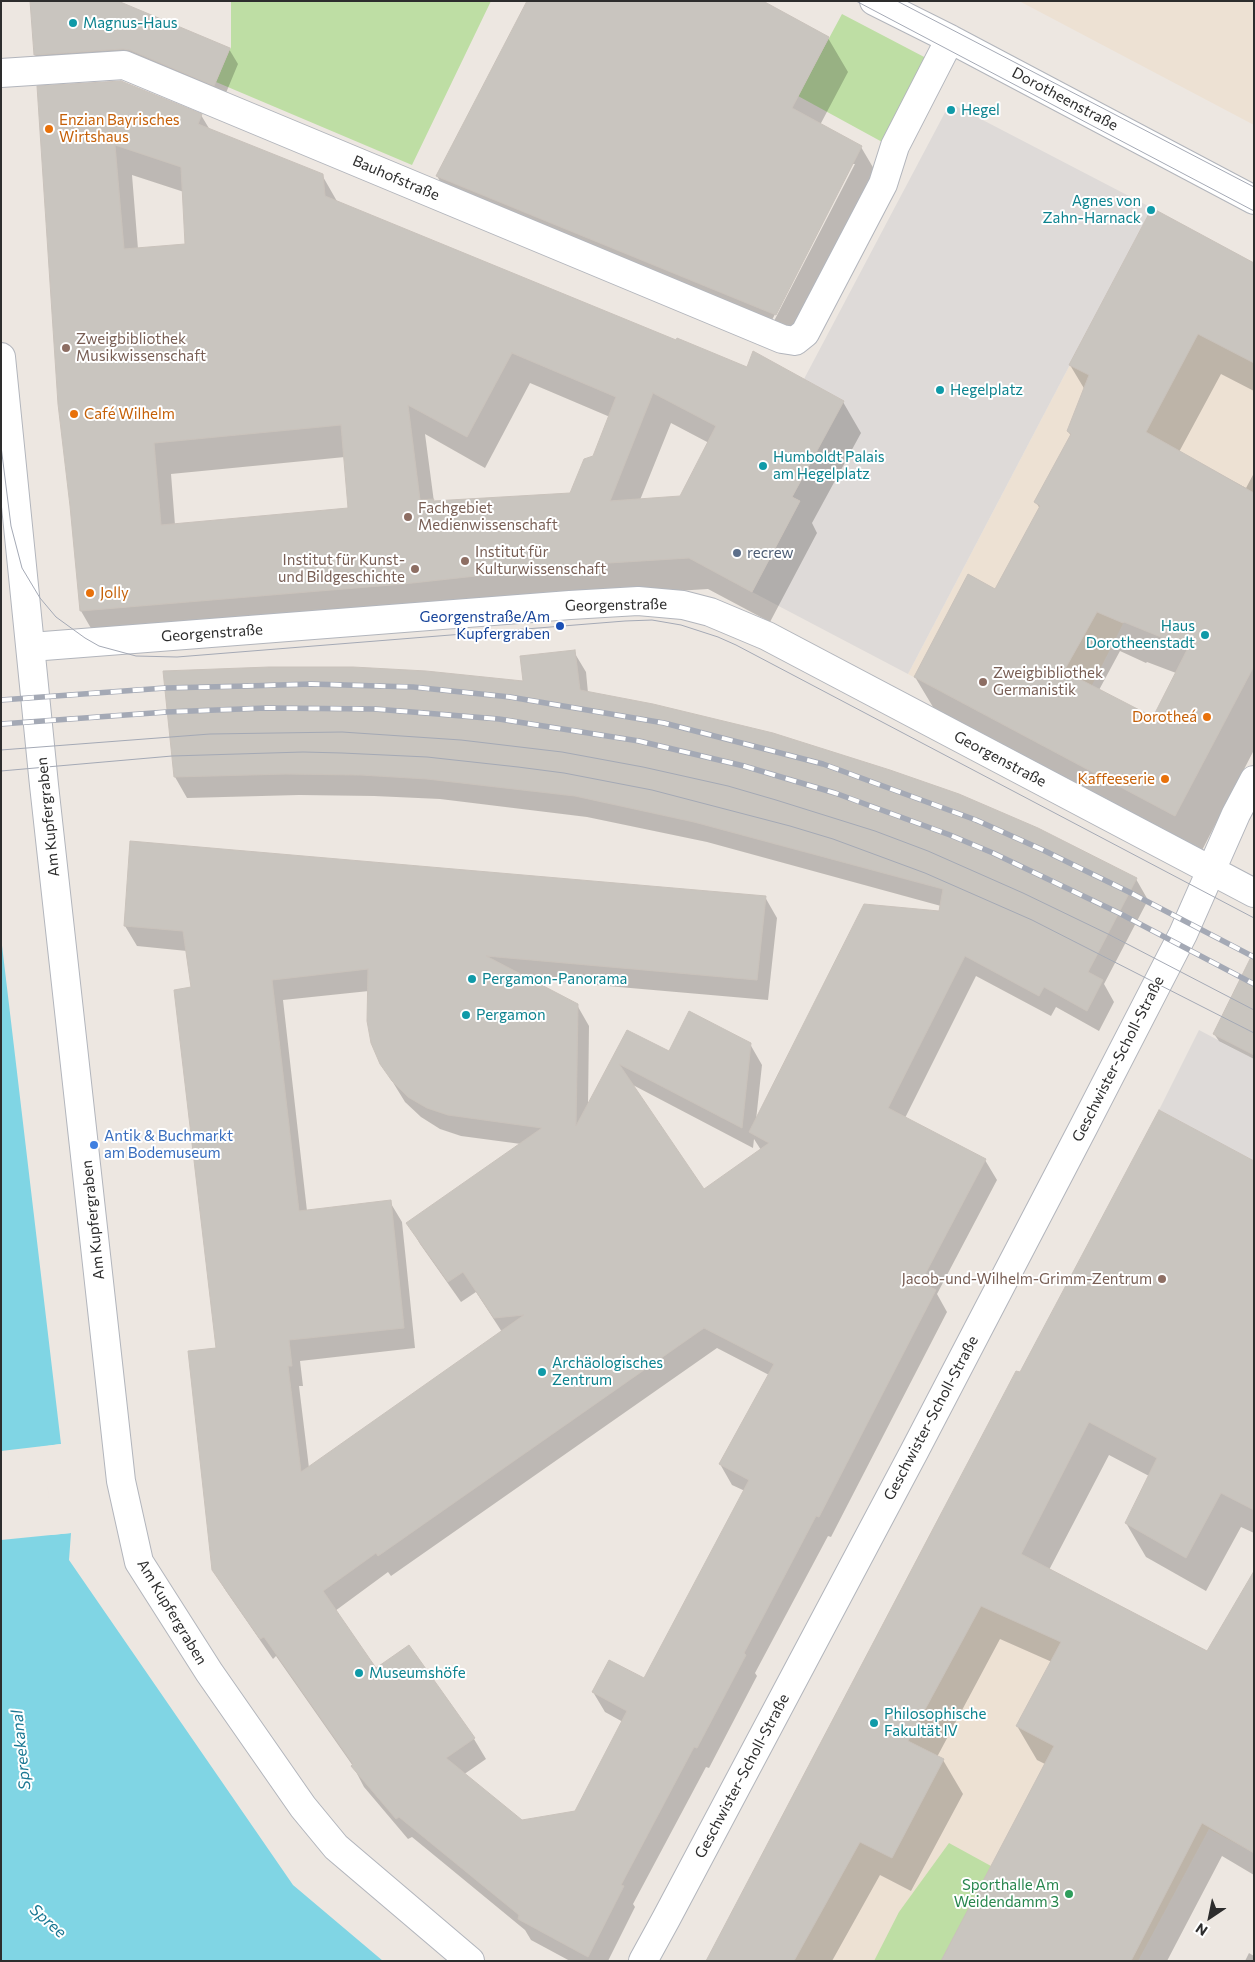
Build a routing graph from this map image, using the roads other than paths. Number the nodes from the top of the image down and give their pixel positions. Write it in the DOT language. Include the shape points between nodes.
graph roads {
  1 [pos="874,1"];
  2 [pos="950,39"];
  3 [pos="1,73"];
  4 [pos="1254,200"];
  5 [pos="1,356"];
  6 [pos="31,647"];
  7 [pos="1254,780"];
  8 [pos="1211,871"];
  9 [pos="1254,893"];
  10 [pos="470,1961"];
  11 [pos="643,1961"];
  1 -- 2 [label="street, Dorotheenstraße"];
  2 -- 3 [label="street, Bauhofstraße" via="895,146 883,184 805,333 795,341 782,339 124,65"];
  2 -- 4 [label="street, Dorotheenstraße"];
  5 -- 6 [label="street, Am Kupfergraben"];
  6 -- 8 [label="street, Georgenstraße" via="570,605 638,601 683,605 710,612 767,636"];
  6 -- 10 [label="street, Am Kupfergraben" via="121,1481 139,1562 209,1672 336,1847"];
  7 -- 8 [label="street, Geschwister-Scholl-Straße"];
  8 -- 9 [label="street, Georgenstraße"];
  8 -- 11 [label="street, Geschwister-Scholl-Straße" via="1183,934 1056,1181"];
}
